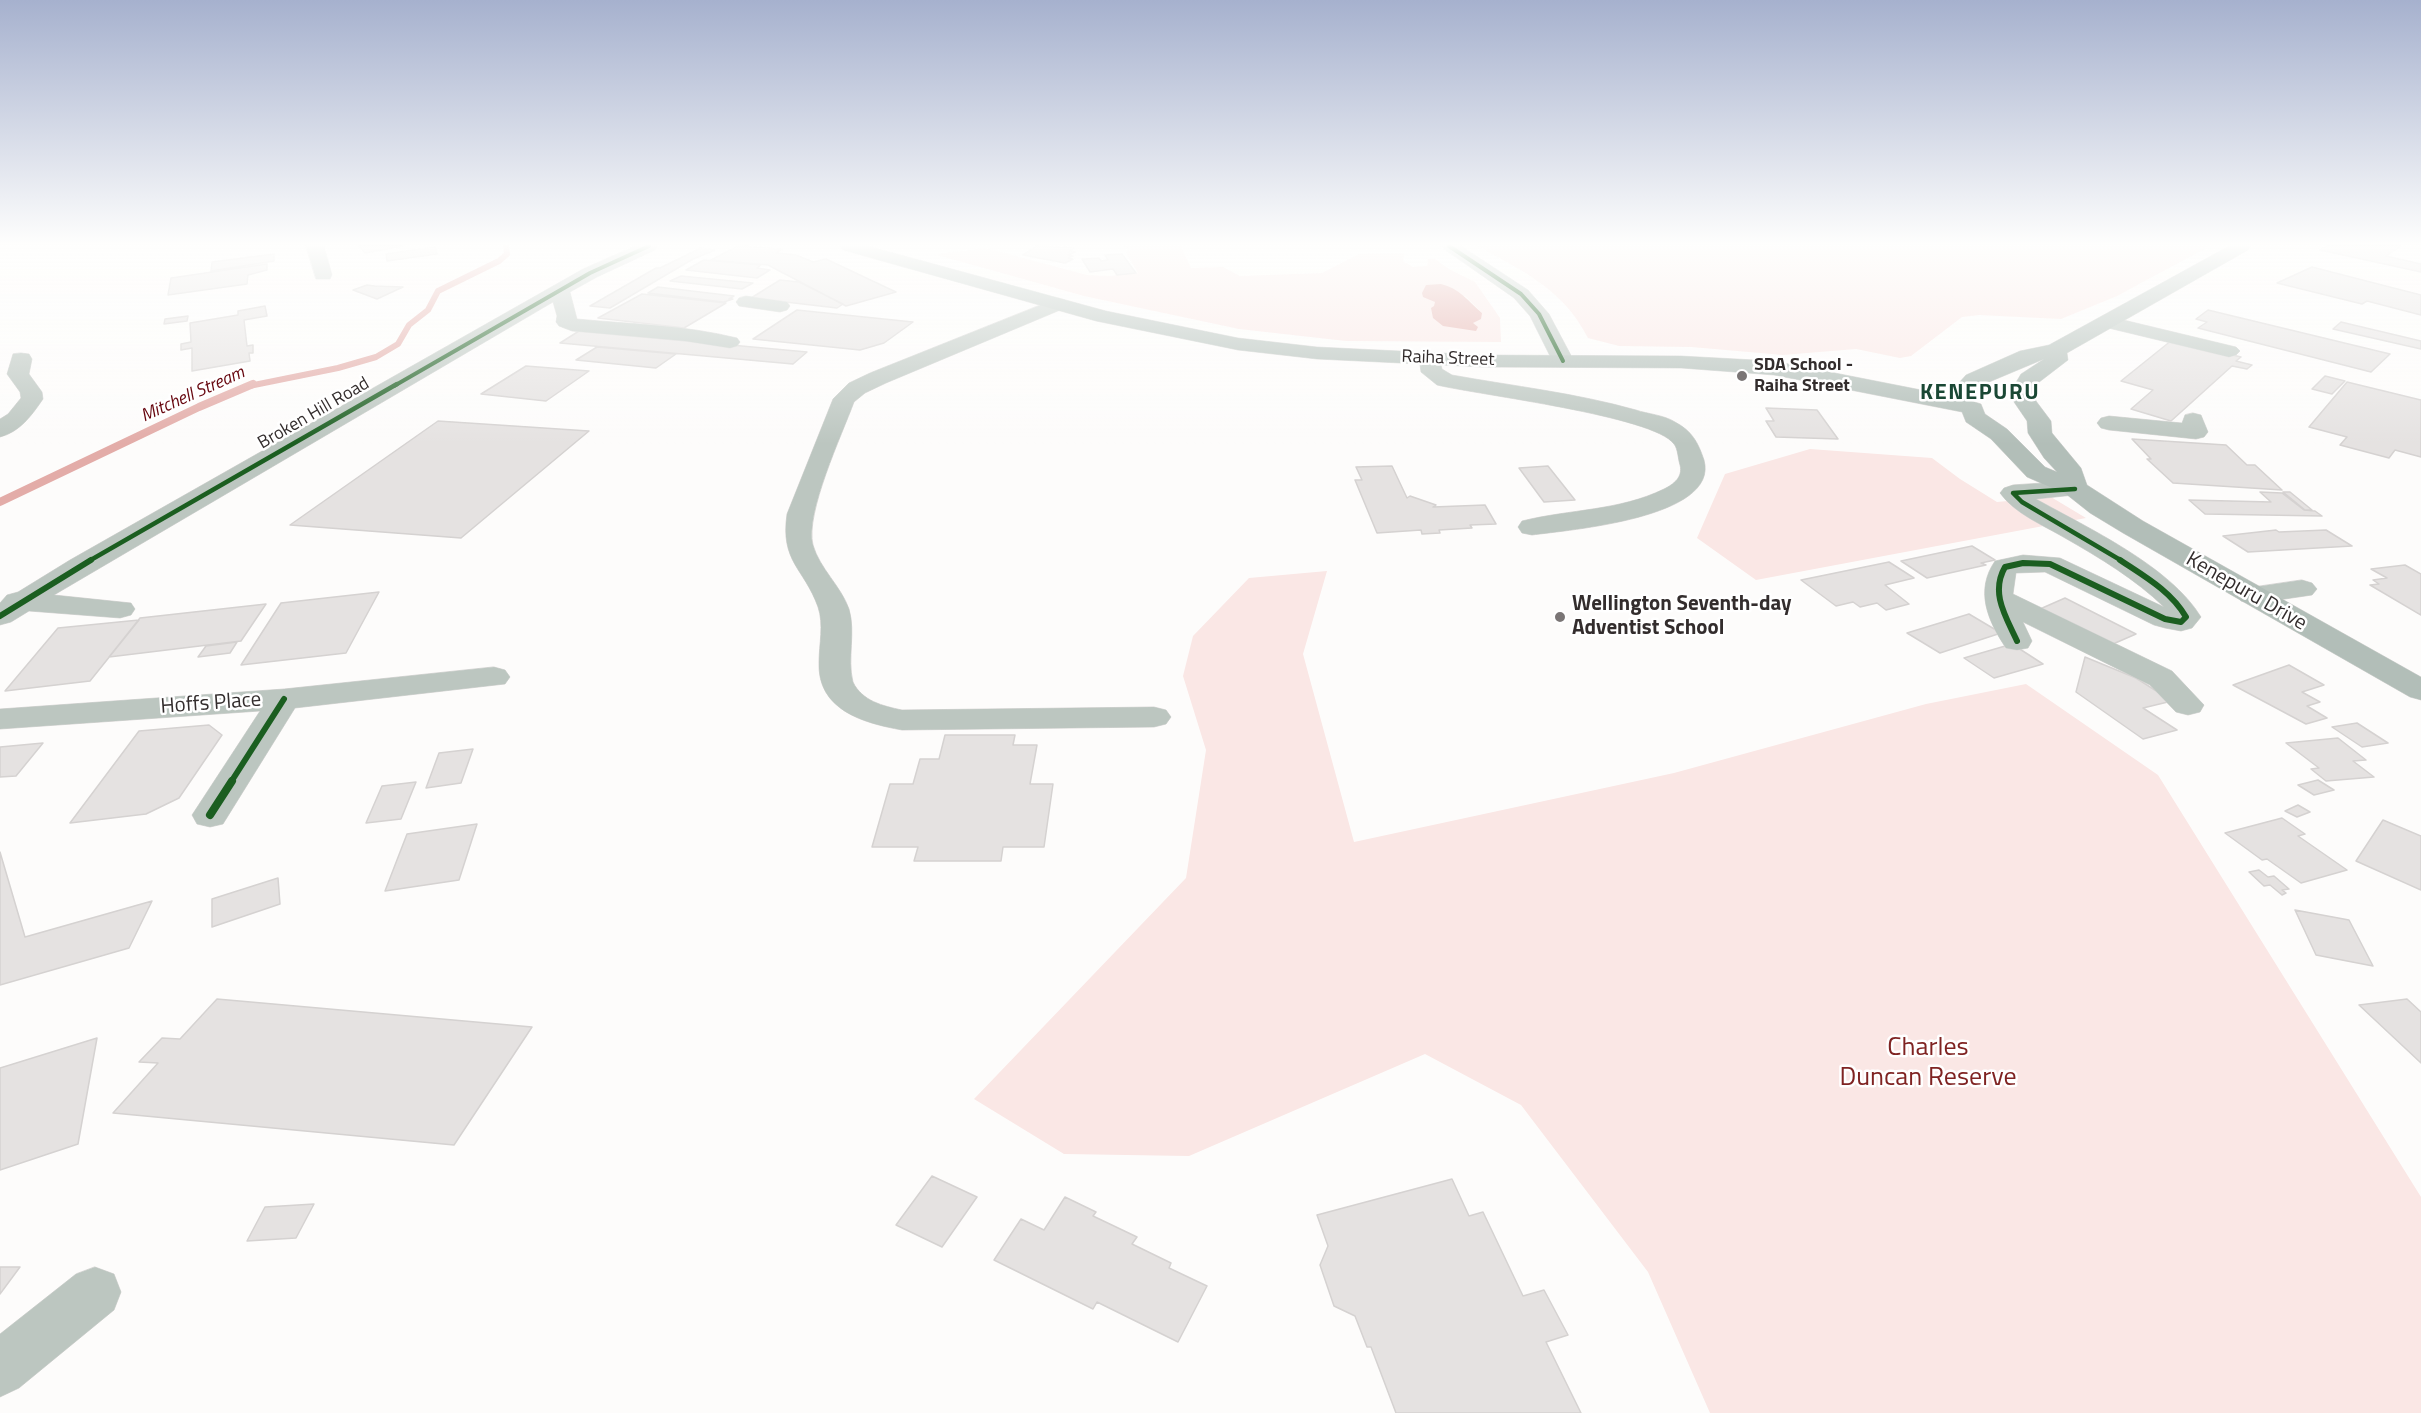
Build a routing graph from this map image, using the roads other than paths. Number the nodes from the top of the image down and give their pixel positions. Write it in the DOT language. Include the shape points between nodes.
graph roads {
  1 [pos="522,312"];
  2 [pos="566,312"];
  3 [pos="1039,312"];
  4 [pos="1089,312"];
  5 [pos="1537,312"];
  6 [pos="2125,312"];
  7 [pos="2107,322"];
  8 [pos="730,342"];
  9 [pos="2056,350"];
  10 [pos="2229,351"];
  11 [pos="1430,358"];
  12 [pos="21,359"];
  13 [pos="1563,361"];
  14 [pos="1966,396"];
  15 [pos="2025,404"];
  16 [pos="2193,420"];
  17 [pos="2109,423"];
  18 [pos="0,430"];
  19 [pos="2075,489"];
  20 [pos="1532,527"];
  21 [pos="2302,589"];
  22 [pos="2251,595"];
  23 [pos="1998,598"];
  24 [pos="8,606"];
  25 [pos="120,609"];
  26 [pos="2017,641"];
  27 [pos="494,677"];
  28 [pos="2421,690"];
  29 [pos="284,699"];
  30 [pos="2188,705"];
  31 [pos="1154,717"];
  32 [pos="0,719"];
  33 [pos="210,815"];
  34 [pos="95,1292"];
  35 [pos="0,1369"];
  1 -- 24 [label="street, Broken Hill Road"];
  2 -- 8 [label="street" via="566,322 572,325"];
  3 -- 31 [label="street" via="879,378 844,399 796,530 807,567 835,612 835,674 852,703 873,715 902,720"];
  4 -- 11 [label="main road, Raiha Street" via="1238,344 1317,353"];
  5 -- 13 [label="street"];
  6 -- 7 [label="main road"];
  7 -- 9 [label="main road"];
  7 -- 10 [label="street"];
  9 -- 14 [label="main road" via="2028,356 1974,380"];
  9 -- 15 [label="main road" via="2057,360 2029,379 2023,389"];
  11 -- 13 [label="main road, Raiha Street"];
  11 -- 20 [label="street" via="1432,372 1445,380 1613,411 1666,426 1686,441 1694,471 1690,482 1675,494 1625,513"];
  12 -- 18 [label="street" via="18,374 32,399 16,419"];
  13 -- 14 [label="main road, Raiha Street" via="1706,363"];
  14 -- 15 [label="main road" via="2009,414 2024,410"];
  14 -- 19 [label="main road, Kenepuru Drive" via="1974,417 1999,434 2036,472"];
  15 -- 19 [label="main road, Kenepuru Drive" via="2039,421 2040,433 2052,453 2068,468"];
  16 -- 17 [label="street" via="2196,432"];
  19 -- 22 [label="main road, Kenepuru Drive" via="2107,512"];
  19 -- 23 [label="street" via="2013,493 2162,590 2185,610 2186,617 2181,622 2165,619 2050,564 2005,567 1998,576"];
  21 -- 22 [label="street"];
  22 -- 28 [label="main road, Kenepuru Drive"];
  23 -- 26 [label="street"];
  23 -- 30 [label="street" via="2161,678"];
  24 -- 25 [label="street"];
  27 -- 29 [label="street, Hoffs Place"];
  29 -- 32 [label="street, Hoffs Place"];
  29 -- 33 [label="street"];
  34 -- 35 [label="street"];
}
